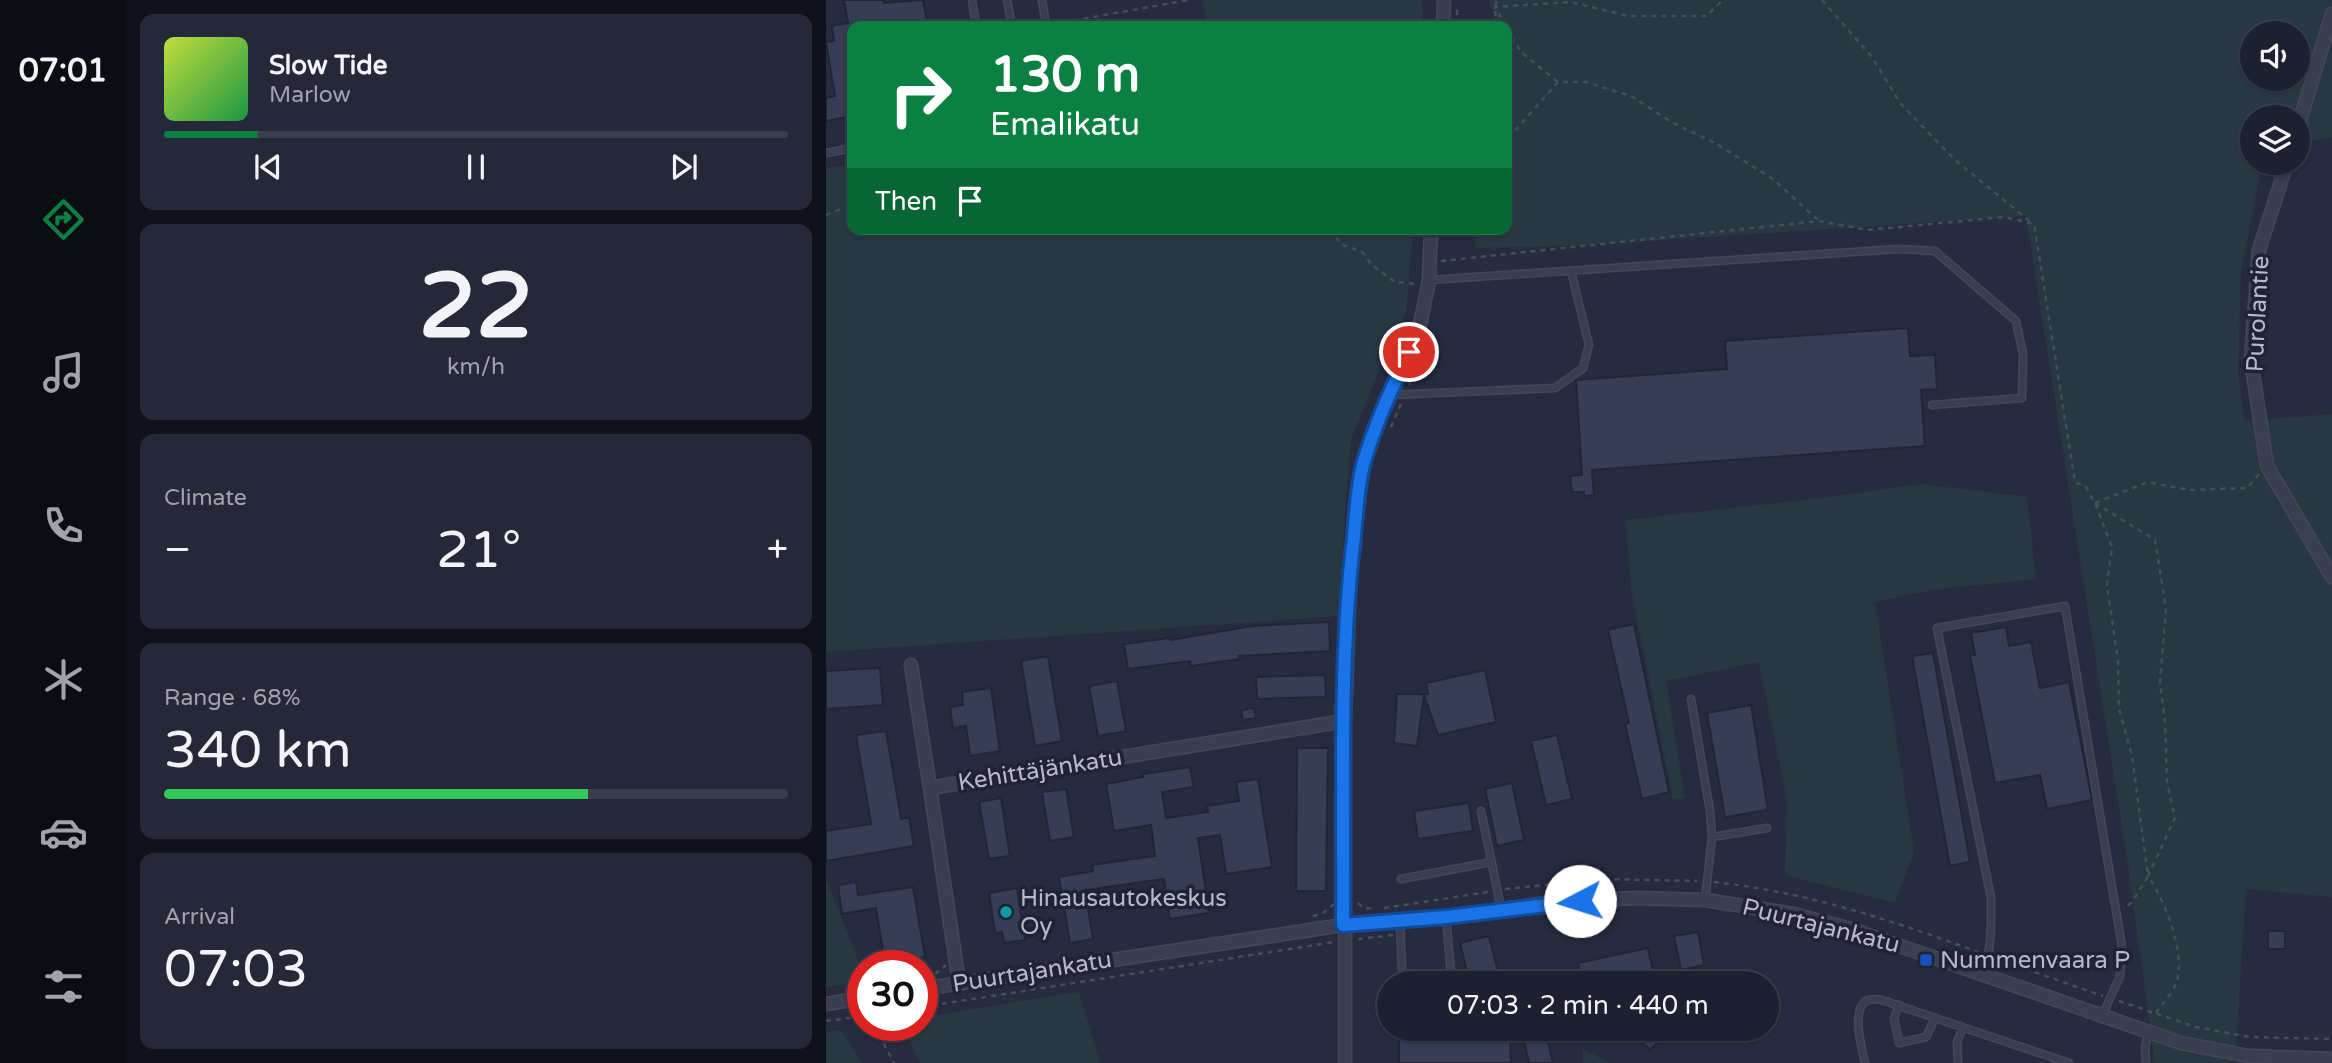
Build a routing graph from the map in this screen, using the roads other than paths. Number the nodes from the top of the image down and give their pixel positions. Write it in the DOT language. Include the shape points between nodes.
graph roads {
  1 [pos="972,0"];
  2 [pos="1007,0"];
  3 [pos="1042,0"];
  4 [pos="1444,0"];
  5 [pos="2332,14"];
  6 [pos="975,21"];
  7 [pos="1011,21"];
  8 [pos="1045,21"];
  9 [pos="1443,21"];
  10 [pos="2305,105"];
  11 [pos="847,149"];
  12 [pos="826,153"];
  13 [pos="2283,175"];
  14 [pos="1431,235"];
  15 [pos="1571,271"];
  16 [pos="1432,281"];
  17 [pos="1388,395"];
  18 [pos="1932,405"];
  19 [pos="2332,577"];
  20 [pos="911,665"];
  21 [pos="1691,699"];
  22 [pos="1345,721"];
  23 [pos="930,789"];
  24 [pos="1481,811"];
  25 [pos="1767,828"];
  26 [pos="1712,837"];
  27 [pos="1492,862"];
  28 [pos="1401,880"];
  29 [pos="1705,900"];
  30 [pos="1501,910"];
  31 [pos="1446,917"];
  32 [pos="1343,925"];
  33 [pos="1400,928"];
  34 [pos="1402,969"];
  35 [pos="1451,971"];
  36 [pos="1983,974"];
  37 [pos="938,983"];
  38 [pos="960,984"];
  39 [pos="847,1001"];
  40 [pos="826,1004"];
  41 [pos="1899,1005"];
  42 [pos="2102,1016"];
  43 [pos="1935,1018"];
  44 [pos="1963,1027"];
  45 [pos="2149,1032"];
  46 [pos="2332,1059"];
  47 [pos="1345,1063"];
  48 [pos="1865,1063"];
  49 [pos="1958,1063"];
  50 [pos="2069,1063"];
  51 [pos="2146,1063"];
  1 -- 6 [label="lane"];
  2 -- 7 [label="lane"];
  3 -- 8 [label="lane"];
  4 -- 9 [label="street"];
  5 -- 10 [label="street"];
  11 -- 12 [label="lane"];
  13 -- 19 [label="street, Purolantie" via="2259,250 2251,360 2267,466"];
  14 -- 16 [label="street"];
  15 -- 16 [label="lane"];
  15 -- 17 [label="lane" via="1589,345 1583,368 1555,388"];
  15 -- 18 [label="lane" via="1899,249 1935,251 2016,321 2022,398"];
  16 -- 17 [label="street" via="1419,330"];
  17 -- 22 [label="street" via="1363,466 1350,579"];
  20 -- 23 [label="street"];
  21 -- 26 [label="lane"];
  22 -- 23 [label="street, Kehittäjänkatu"];
  22 -- 32 [label="street"];
  23 -- 38 [label="street, Kehittäjänkatu"];
  24 -- 27 [label="lane"];
  25 -- 26 [label="lane"];
  26 -- 29 [label="lane"];
  27 -- 28 [label="lane"];
  27 -- 30 [label="lane"];
  29 -- 30 [label="street, Puurtajankatu" via="1607,899"];
  29 -- 36 [label="street, Puurtajankatu" via="1851,929"];
  30 -- 31 [label="street, Puurtajankatu"];
  31 -- 33 [label="street, Puurtajankatu"];
  31 -- 35 [label="lane"];
  32 -- 33 [label="street, Puurtajankatu"];
  32 -- 38 [label="street, Puurtajankatu"];
  32 -- 47 [label="street"];
  33 -- 34 [label="lane"];
  36 -- 42 [label="street, Puurtajankatu"];
  36 -- 42 [label="lane" via="1989,956 1991,898 1937,628 2065,606 2122,946 2120,976"];
  37 -- 38 [label="street, Puurtajankatu"];
  39 -- 40 [label="street"];
  41 -- 43 [label="lane"];
  41 -- 43 [label="lane" via="1894,1018 1899,1043 1926,1037"];
  41 -- 48 [label="lane" via="1879,999 1860,1006"];
  42 -- 45 [label="street, Puurtajankatu"];
  43 -- 44 [label="lane"];
  44 -- 49 [label="lane" via="1957,1042"];
  44 -- 50 [label="lane"];
  45 -- 46 [label="street, Puurtajankatu" via="2249,1056"];
  45 -- 51 [label="lane"];
}
